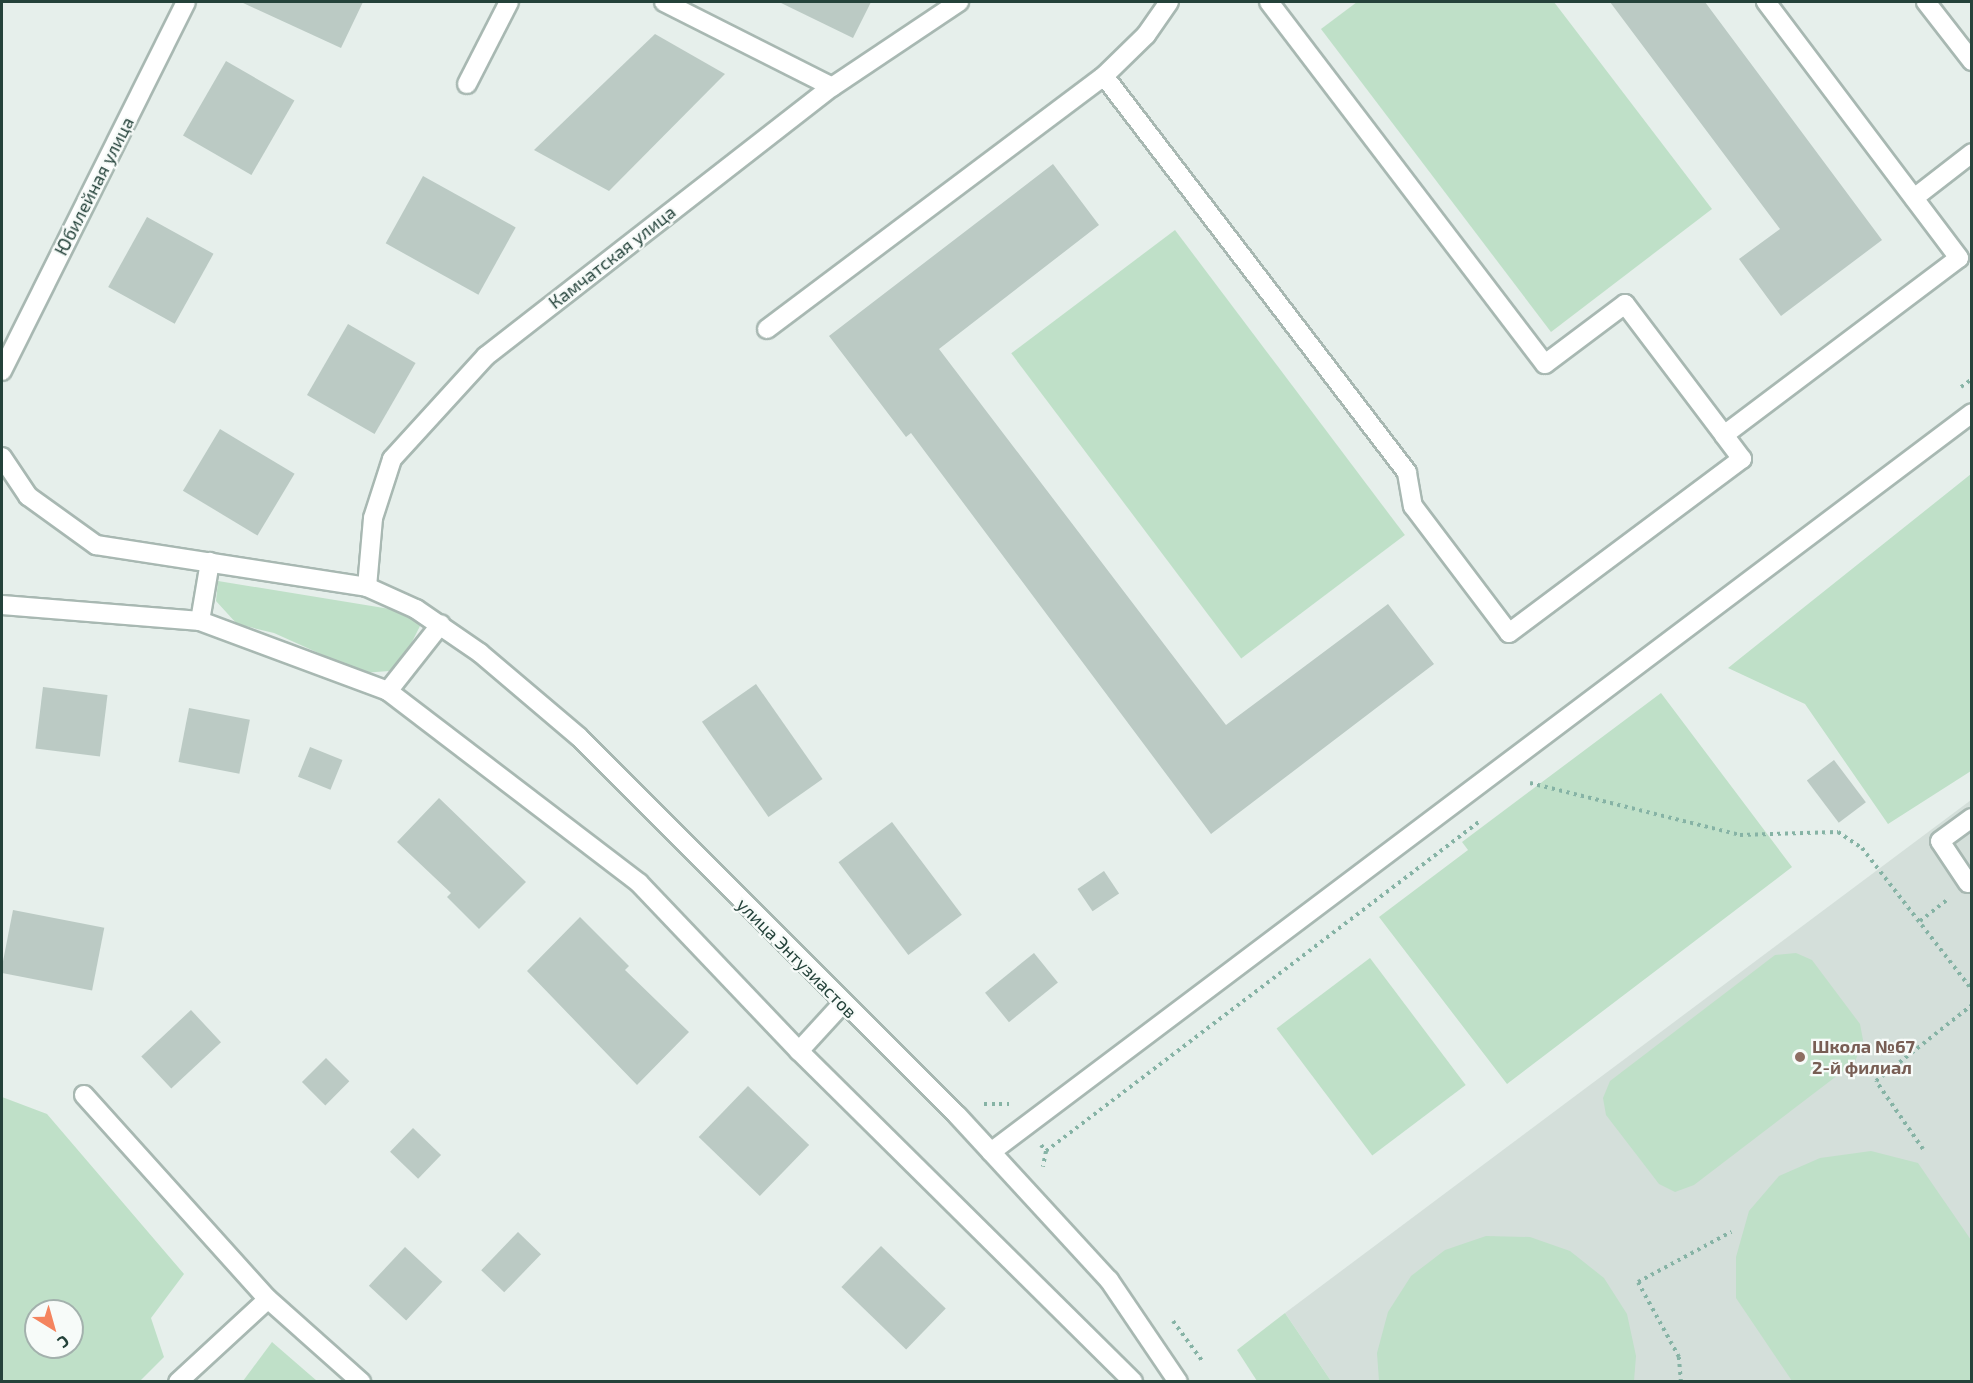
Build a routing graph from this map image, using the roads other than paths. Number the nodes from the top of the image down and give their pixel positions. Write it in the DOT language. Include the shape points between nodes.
graph roads {
  1 [pos="186,2"];
  2 [pos="509,2"];
  3 [pos="664,2"];
  4 [pos="959,2"];
  5 [pos="1169,2"];
  6 [pos="1269,2"];
  7 [pos="1766,2"];
  8 [pos="1926,2"];
  9 [pos="1971,61"];
  10 [pos="1104,76"];
  11 [pos="467,84"];
  12 [pos="832,87"];
  13 [pos="1971,153"];
  14 [pos="1914,198"];
  15 [pos="767,329"];
  16 [pos="2,371"];
  17 [pos="1971,413"];
  18 [pos="1724,435"];
  19 [pos="2,457"];
  20 [pos="210,562"];
  21 [pos="367,586"];
  22 [pos="2,605"];
  23 [pos="200,621"];
  24 [pos="441,624"];
  25 [pos="388,691"];
  26 [pos="1971,818"];
  27 [pos="1968,883"];
  28 [pos="842,1004"];
  29 [pos="799,1051"];
  30 [pos="84,1095"];
  31 [pos="991,1152"];
  32 [pos="268,1299"];
  33 [pos="178,1382"];
  34 [pos="361,1382"];
  35 [pos="1133,1382"];
  36 [pos="1178,1382"];
  1 -- 16 [label="street, Юбилейная улица"];
  2 -- 11 [label="street"];
  3 -- 12 [label="street"];
  4 -- 12 [label="street, Камчатская улица"];
  5 -- 10 [label="street" via="1146,35"];
  6 -- 18 [label="street" via="1545,364 1625,304"];
  7 -- 14 [label="street"];
  8 -- 9 [label="street"];
  10 -- 15 [label="street"];
  10 -- 18 [label="street" via="1407,473 1413,506 1509,633 1742,459"];
  12 -- 21 [label="street, Камчатская улица" via="486,356 392,459 373,518"];
  13 -- 14 [label="street"];
  14 -- 18 [label="street" via="1959,258"];
  17 -- 31 [label="street"];
  19 -- 20 [label="street" via="28,496 96,545"];
  20 -- 21 [label="street"];
  20 -- 23 [label="street"];
  21 -- 24 [label="street, улица Энтузиастов"];
  22 -- 23 [label="street"];
  23 -- 25 [label="street"];
  24 -- 25 [label="street"];
  24 -- 28 [label="street, улица Энтузиастов" via="579,737"];
  25 -- 29 [label="street" via="639,883"];
  26 -- 27 [label="street" via="1940,841"];
  28 -- 29 [label="street"];
  28 -- 31 [label="street, улица Энтузиастов"];
  29 -- 35 [label="street"];
  30 -- 32 [label="street"];
  31 -- 36 [label="street, улица Энтузиастов" via="1109,1280"];
  32 -- 33 [label="street"];
  32 -- 34 [label="street"];
}
